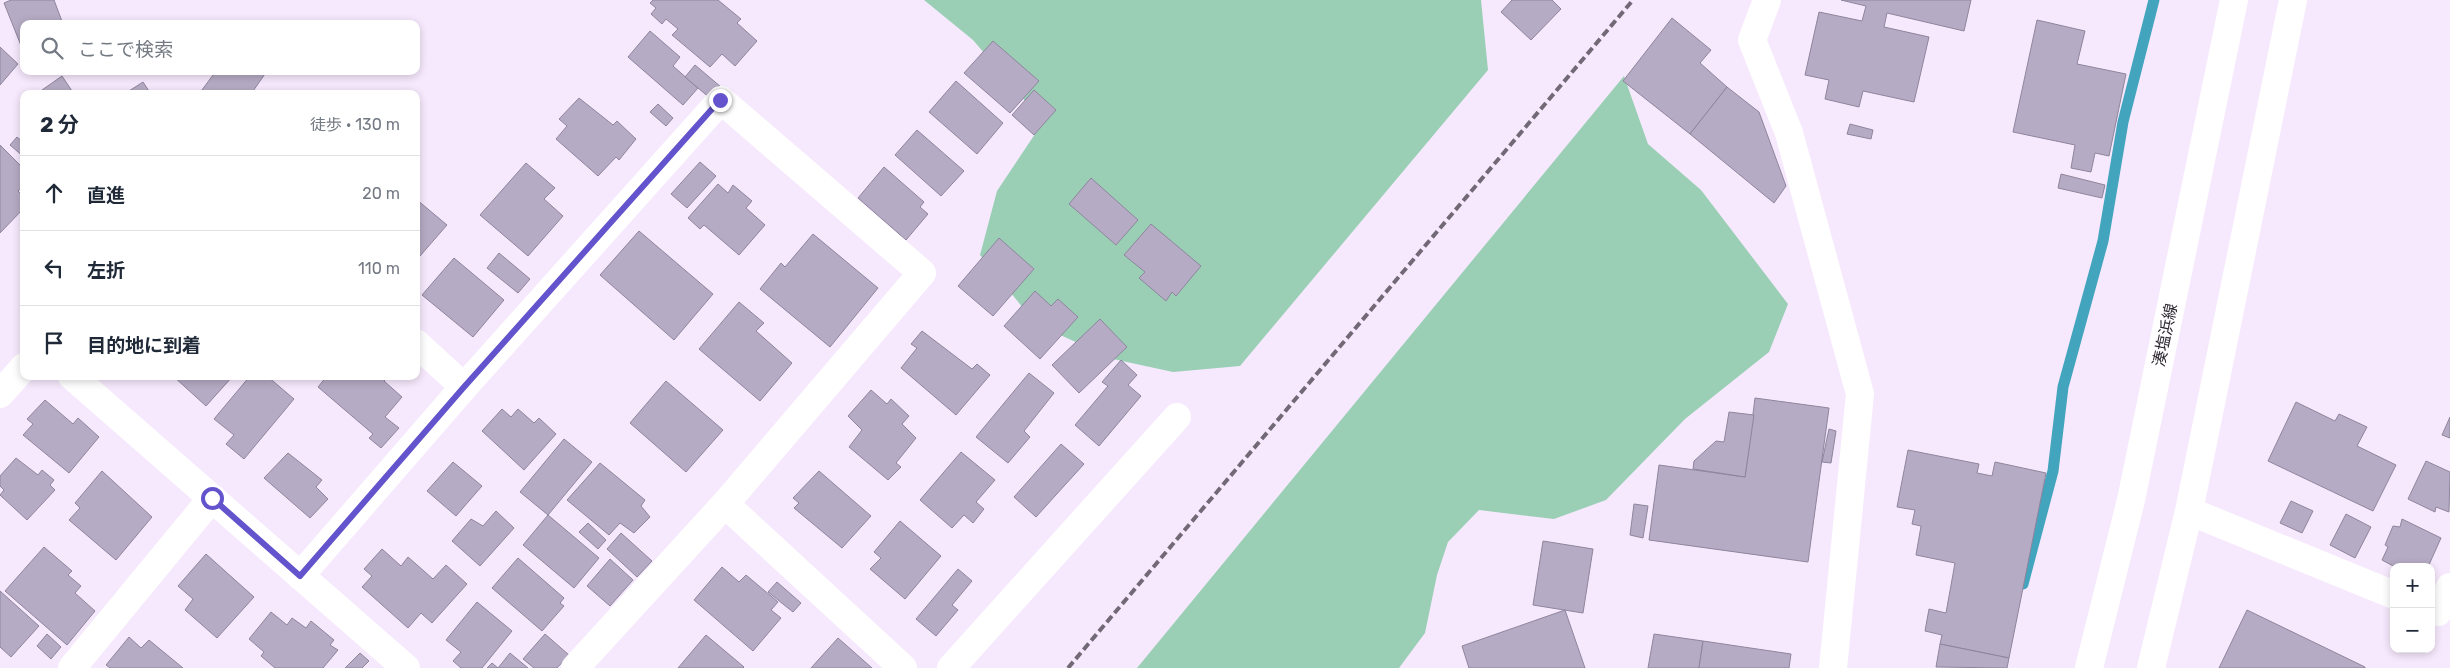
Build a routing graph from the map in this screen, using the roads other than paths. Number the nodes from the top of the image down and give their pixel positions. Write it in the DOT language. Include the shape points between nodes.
graph roads {
  1 [pos="1767,0"];
  2 [pos="2234,0"];
  3 [pos="2293,0"];
  4 [pos="420,347"];
  5 [pos="20,372"];
  6 [pos="77,380"];
  7 [pos="464,387"];
  8 [pos="0,394"];
  9 [pos="1177,417"];
  10 [pos="212,498"];
  11 [pos="725,504"];
  12 [pos="2189,511"];
  13 [pos="300,576"];
  14 [pos="2450,587"];
  15 [pos="2390,592"];
  16 [pos="2440,613"];
  17 [pos="72,668"];
  18 [pos="406,668"];
  19 [pos="575,668"];
  20 [pos="904,668"];
  21 [pos="951,668"];
  22 [pos="1833,668"];
  23 [pos="2089,668"];
  24 [pos="2151,668"];
  1 -- 22 [label="street" via="1752,40 1789,133 1860,394"];
  2 -- 23 [label="street, 湊塩浜線" via="2131,500"];
  3 -- 12 [label="street"];
  4 -- 7 [label="street"];
  5 -- 8 [label="street"];
  6 -- 10 [label="street"];
  7 -- 11 [label="street" via="720,100 922,273"];
  7 -- 13 [label="street"];
  9 -- 21 [label="street"];
  10 -- 13 [label="street"];
  10 -- 17 [label="street"];
  11 -- 19 [label="street"];
  11 -- 20 [label="street"];
  12 -- 15 [label="street"];
  12 -- 24 [label="street"];
  13 -- 18 [label="street"];
  14 -- 16 [label="street"];
}
